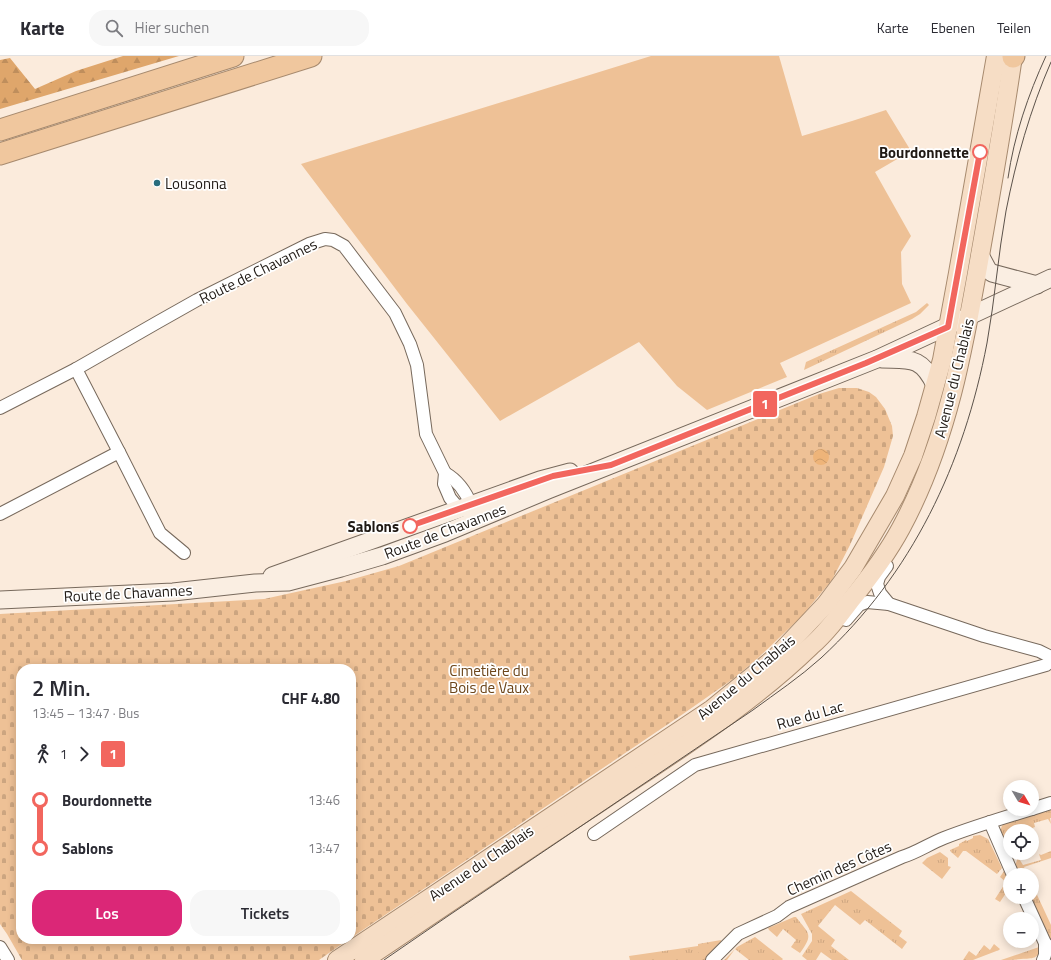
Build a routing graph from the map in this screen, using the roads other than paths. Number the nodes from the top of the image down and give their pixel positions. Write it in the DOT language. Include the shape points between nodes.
graph roads {
  1 [pos="233,56"];
  2 [pos="311,56"];
  3 [pos="1009,56"];
  4 [pos="0,130"];
  5 [pos="0,154"];
  6 [pos="980,255"];
  7 [pos="1044,281"];
  8 [pos="969,317"];
  9 [pos="948,327"];
  10 [pos="877,359"];
  11 [pos="76,369"];
  12 [pos="935,385"];
  13 [pos="0,408"];
  14 [pos="119,452"];
  15 [pos="544,485"];
  16 [pos="462,503"];
  17 [pos="0,514"];
  18 [pos="901,528"];
  19 [pos="184,553"];
  20 [pos="341,568"];
  21 [pos="255,583"];
  22 [pos="0,600"];
  23 [pos="889,604"];
  24 [pos="1051,657"];
  25 [pos="1051,661"];
  26 [pos="782,673"];
  27 [pos="1051,803"];
  28 [pos="1039,807"];
  29 [pos="1009,816"];
  30 [pos="990,822"];
  31 [pos="594,834"];
  32 [pos="1010,868"];
  33 [pos="1027,904"];
  34 [pos="1048,946"];
  35 [pos="0,948"];
  36 [pos="8,960"];
  37 [pos="337,960"];
  38 [pos="364,960"];
  39 [pos="712,960"];
  40 [pos="1043,960"];
  1 -- 4 [label="highway"];
  2 -- 5 [label="highway"];
  3 -- 6 [label="main road, Avenue du Chablais"];
  3 -- 9 [label="main road, Avenue du Chablais" via="991,90"];
  6 -- 7 [label="main road" via="992,273"];
  6 -- 8 [label="main road, Avenue du Chablais"];
  7 -- 8 [label="main road, Route de Chavannes"];
  8 -- 9 [label="main road, Route de Chavannes"];
  8 -- 18 [label="main road, Avenue du Chablais" via="956,382 940,439"];
  9 -- 10 [label="main road, Route de Chavannes"];
  9 -- 12 [label="main road, Avenue du Chablais"];
  10 -- 12 [label="main road" via="913,361 922,365"];
  10 -- 15 [label="main road, Route de Chavannes" via="611,465"];
  11 -- 13 [label="street"];
  11 -- 14 [label="street"];
  11 -- 16 [label="street, Route de Chavannes" via="177,311 309,244 325,239 333,240 344,246 356,261 394,313 410,344 417,365 426,434 445,473 444,484"];
  12 -- 37 [label="main road, Avenue du Chablais" via="913,456 873,536 826,604 777,656 712,709"];
  14 -- 17 [label="street"];
  14 -- 19 [label="street" via="160,533"];
  15 -- 16 [label="main road, Route de Chavannes"];
  15 -- 20 [label="main road, Route de Chavannes" via="422,542"];
  16 -- 20 [label="street, Route de Chavannes" via="459,519 366,553"];
  16 -- 21 [label="main road, Route de Chavannes" via="441,515"];
  18 -- 23 [label="street" via="897,551 877,584 880,593"];
  18 -- 26 [label="main road, Avenue du Chablais" via="870,576 838,617 814,644"];
  20 -- 21 [label="main road, Route de Chavannes" via="288,582"];
  21 -- 22 [label="main road, Route de Chavannes" via="173,592"];
  23 -- 24 [label="street"];
  23 -- 26 [label="street" via="859,604 817,651 803,663"];
  25 -- 31 [label="street, Rue du Lac" via="1046,665 695,765"];
  26 -- 38 [label="main road, Avenue du Chablais" via="685,746"];
  27 -- 28 [label="street, Chemin des Côtes"];
  29 -- 30 [label="street, Chemin des Côtes"];
  30 -- 32 [label="street"];
  30 -- 39 [label="street, Chemin des Côtes" via="924,846 911,855 790,906 777,916 738,934"];
  33 -- 34 [label="street"];
  34 -- 40 [label="street"];
  35 -- 36 [label="street"];
}
